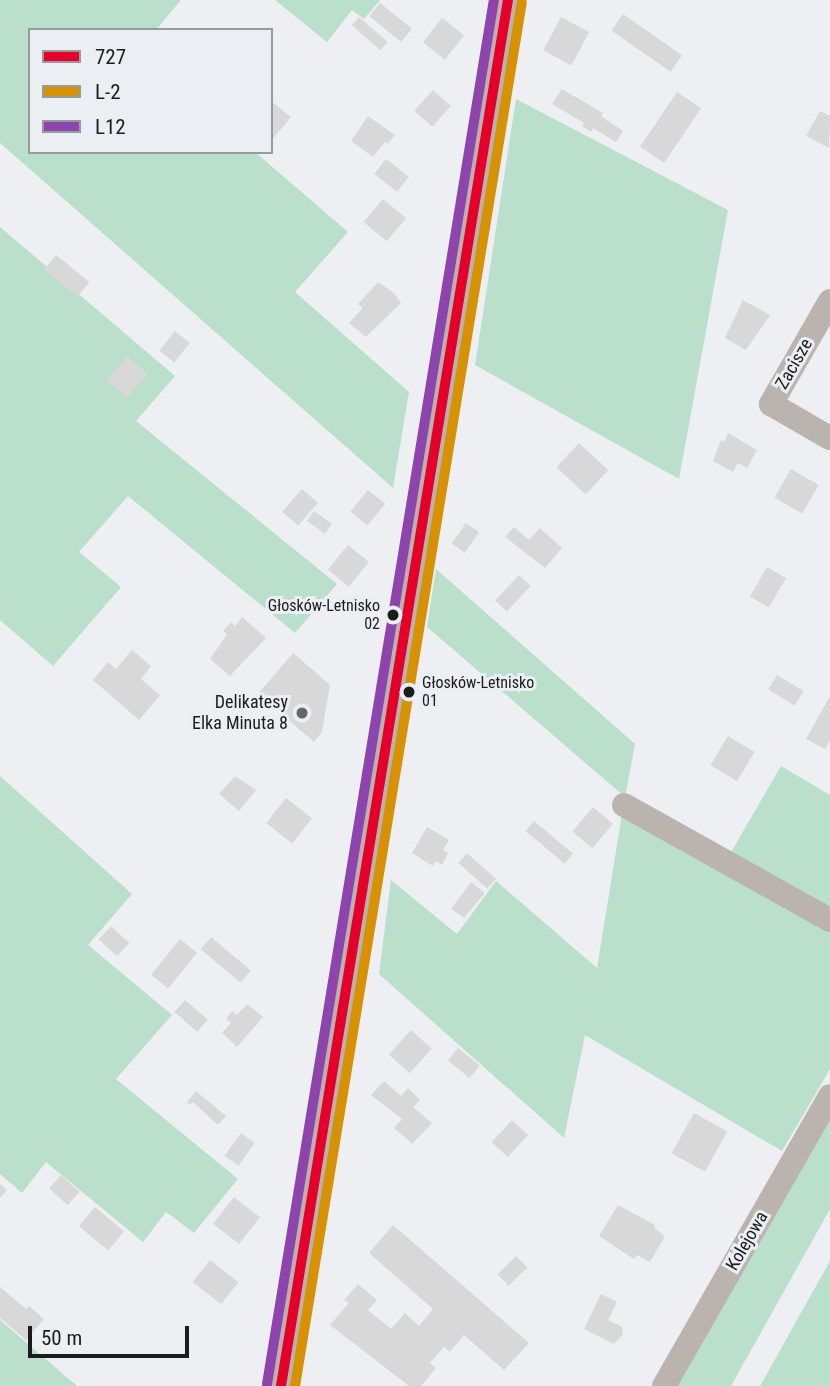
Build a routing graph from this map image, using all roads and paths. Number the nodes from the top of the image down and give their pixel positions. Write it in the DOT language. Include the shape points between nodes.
graph roads {
  1 [pos="508,0"];
  2 [pos="830,301"];
  3 [pos="830,438"];
  4 [pos="624,805"];
  5 [pos="830,920"];
  6 [pos="830,1096"];
  7 [pos="281,1386"];
  8 [pos="664,1386"];
  1 -- 7 [label="street"];
  2 -- 3 [label="street, Zacisze" via="771,404"];
  4 -- 5 [label="street"];
  6 -- 8 [label="street, Kolejowa"];
}
